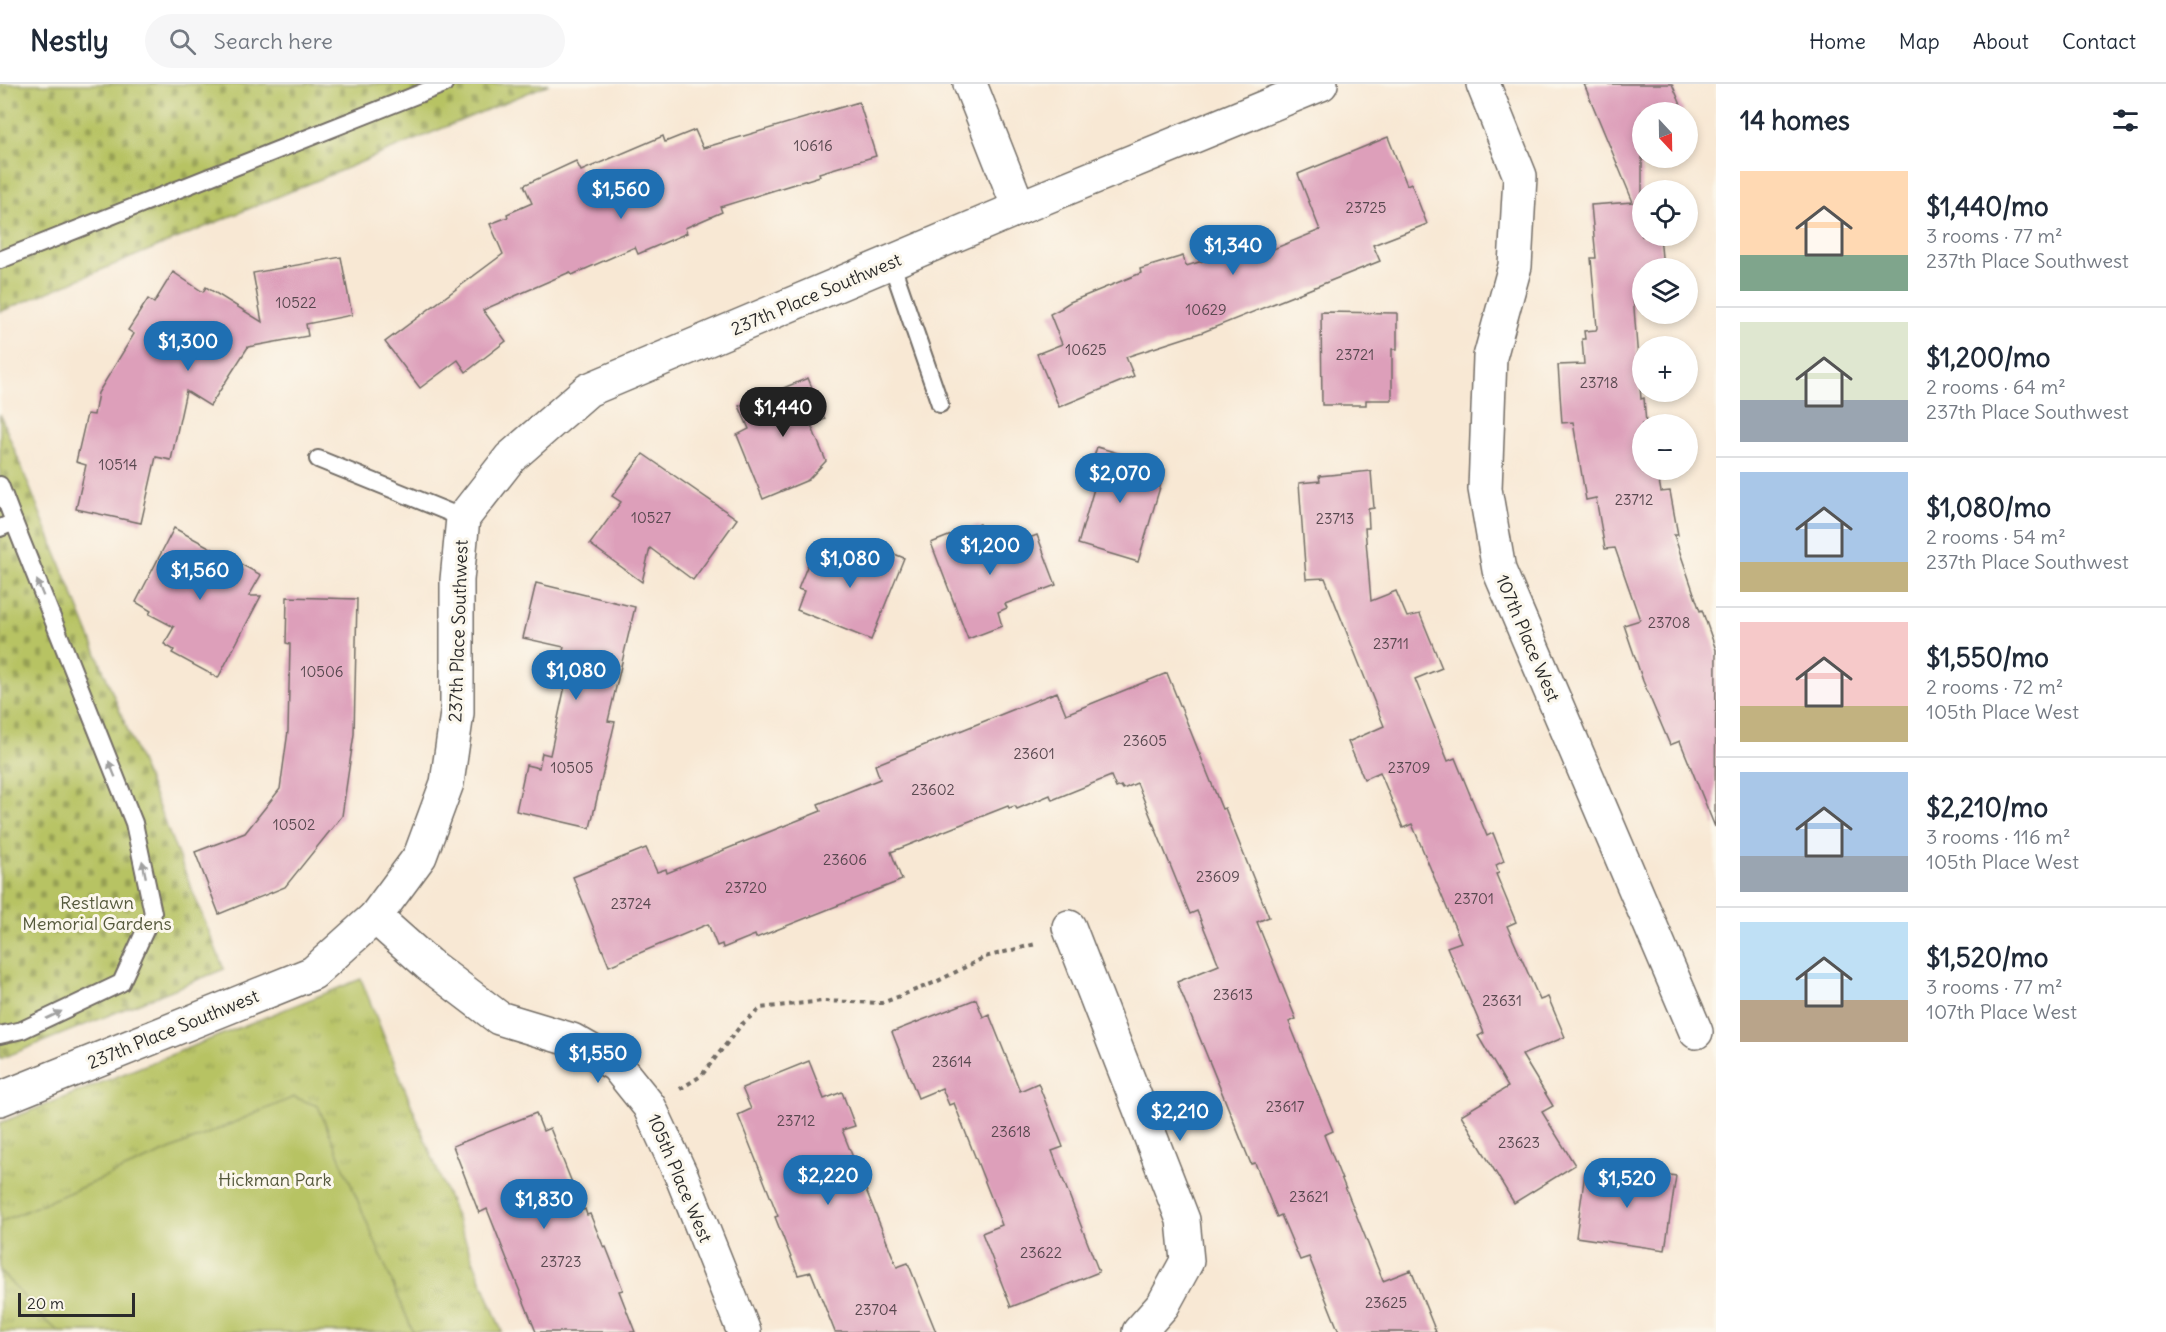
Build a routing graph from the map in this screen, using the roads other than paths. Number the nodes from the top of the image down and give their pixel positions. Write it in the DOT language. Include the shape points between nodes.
graph roads {
  1 [pos="444,84"];
  2 [pos="970,84"];
  3 [pos="1321,84"];
  4 [pos="1483,84"];
  5 [pos="1019,208"];
  6 [pos="0,260"];
  7 [pos="891,262"];
  8 [pos="940,405"];
  9 [pos="318,459"];
  10 [pos="0,485"];
  11 [pos="463,518"];
  12 [pos="7,525"];
  13 [pos="375,917"];
  14 [pos="1070,931"];
  15 [pos="1696,1032"];
  16 [pos="0,1035"];
  17 [pos="0,1099"];
  18 [pos="744,1332"];
  19 [pos="1139,1332"];
  1 -- 6 [label="lane"];
  2 -- 5 [label="street"];
  3 -- 5 [label="street, 237th Place Southwest"];
  4 -- 15 [label="street, 107th Place West" via="1520,176 1515,266 1490,357 1485,489 1499,570"];
  5 -- 7 [label="street, 237th Place Southwest"];
  7 -- 8 [label="lane"];
  7 -- 11 [label="street, 237th Place Southwest" via="588,390 510,458"];
  9 -- 11 [label="lane"];
  10 -- 12 [label="lane"];
  11 -- 13 [label="street, 237th Place Southwest" via="457,580 457,713 447,783 420,856"];
  16 -- 12 [label="lane, one-way" via="22,1030 121,983 153,913 134,823"];
  13 -- 17 [label="street, 237th Place Southwest" via="313,973"];
  13 -- 18 [label="street, 105th Place West" via="499,1018 572,1040 616,1065 650,1106"];
  14 -- 19 [label="street" via="1184,1221 1187,1261 1163,1305"];
}
